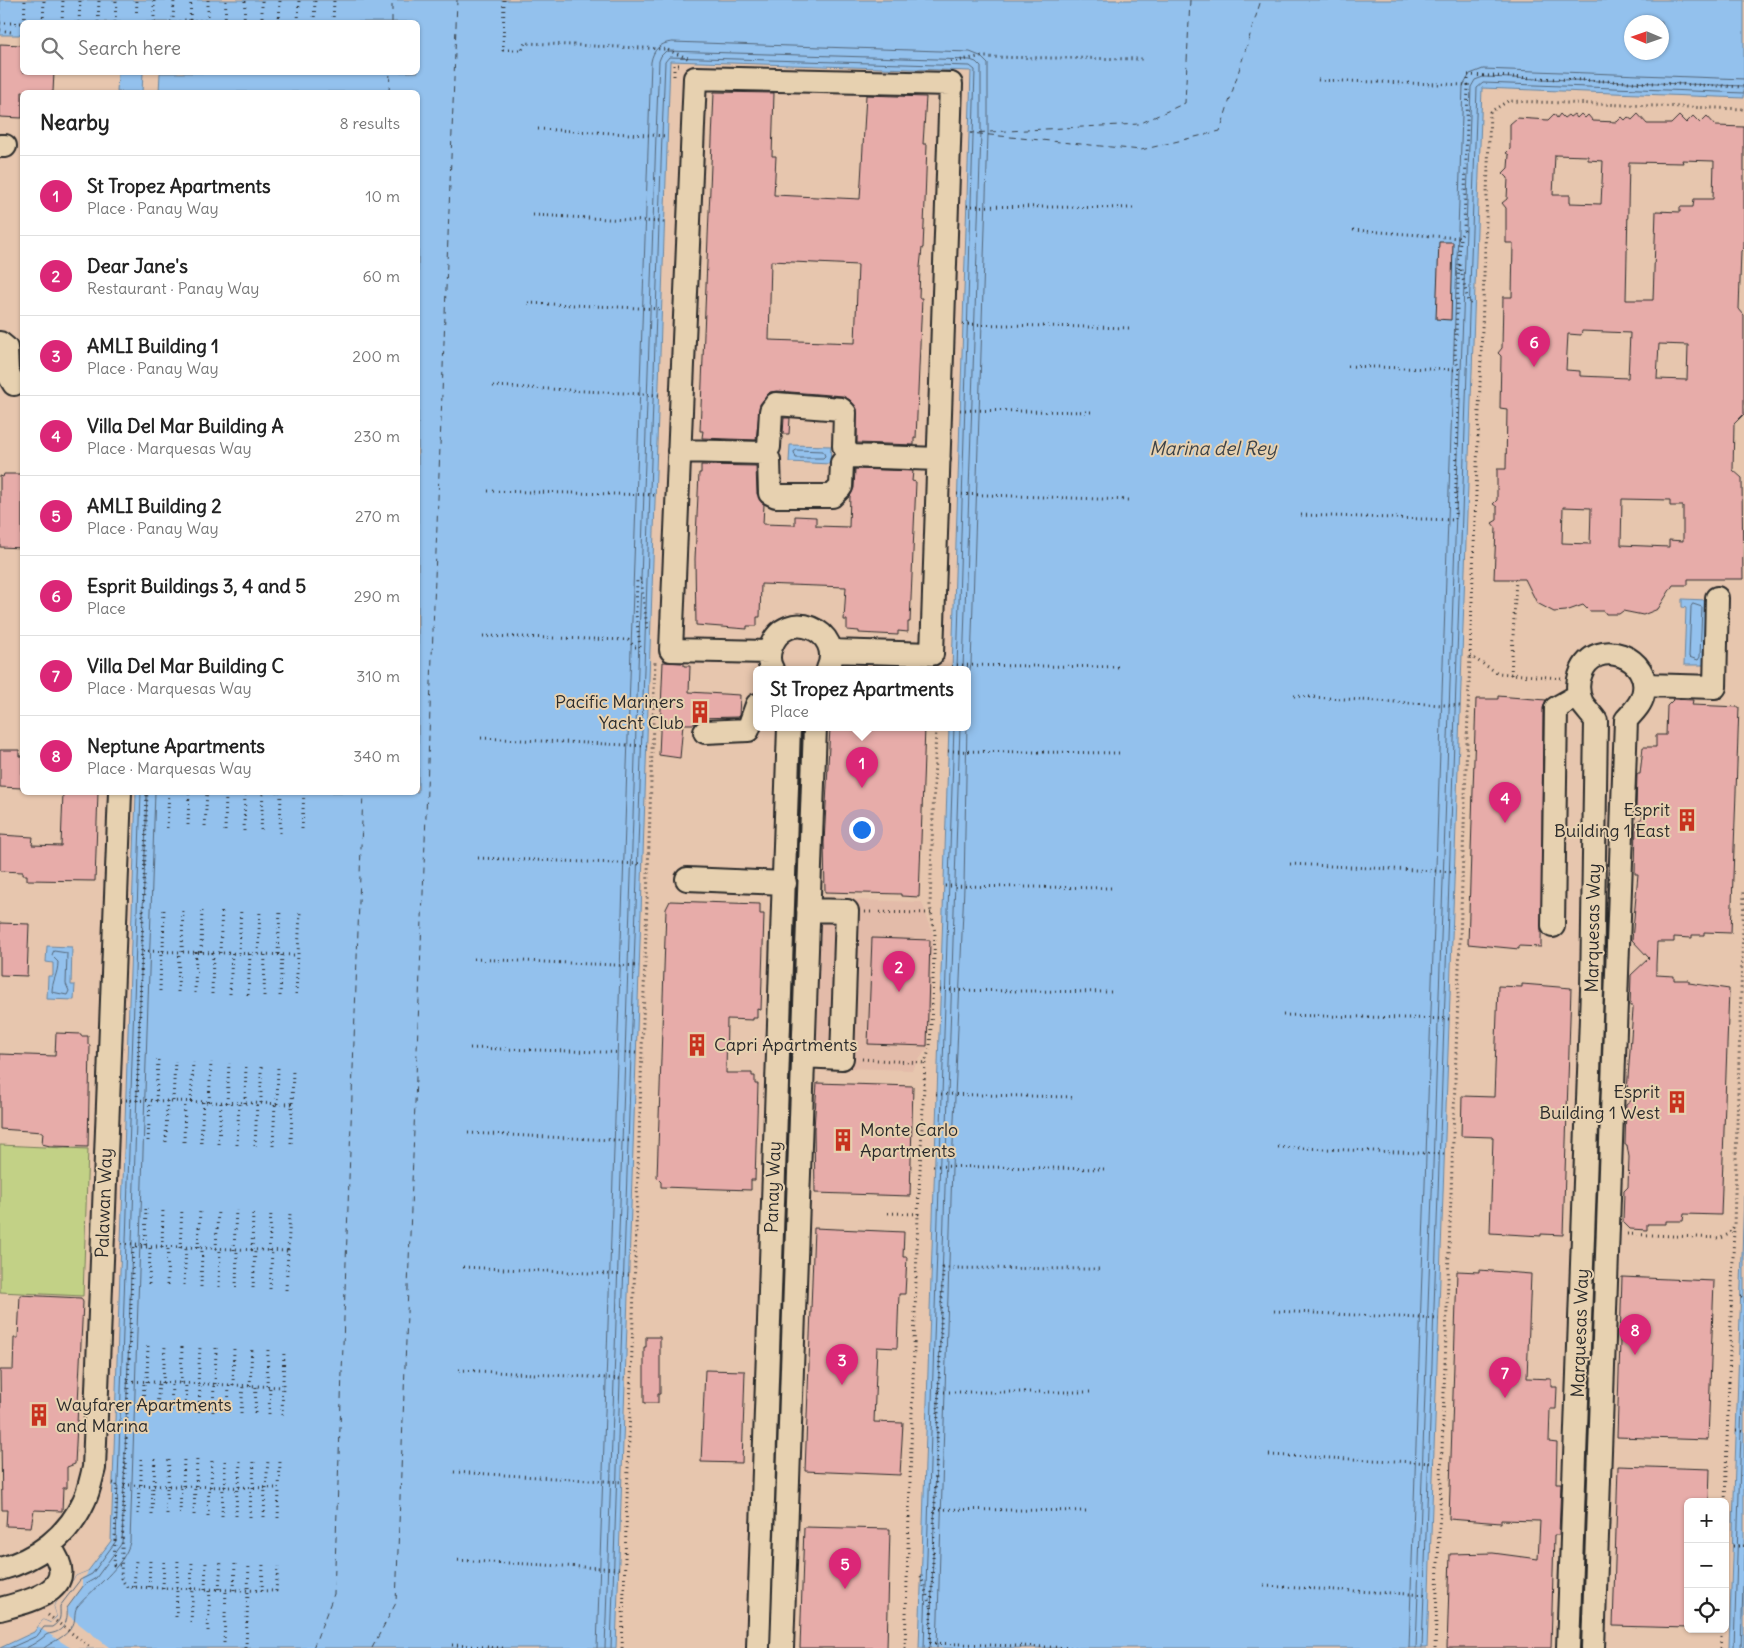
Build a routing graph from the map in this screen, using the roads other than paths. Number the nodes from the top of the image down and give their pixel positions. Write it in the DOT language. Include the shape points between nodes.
graph roads {
  1 [pos="0,343"];
  2 [pos="12,384"];
  3 [pos="679,451"];
  4 [pos="762,453"];
  5 [pos="849,456"];
  6 [pos="939,459"];
  7 [pos="1717,598"];
  8 [pos="829,660"];
  9 [pos="770,661"];
  10 [pos="1645,685"];
  11 [pos="1579,687"];
  12 [pos="753,716"];
  13 [pos="789,731"];
  14 [pos="815,731"];
  15 [pos="705,732"];
  16 [pos="120,795"];
  17 [pos="687,879"];
  18 [pos="785,883"];
  19 [pos="808,910"];
  20 [pos="1553,926"];
  21 [pos="1592,990"];
  22 [pos="1616,992"];
  23 [pos="803,1056"];
  24 [pos="1583,1234"];
  25 [pos="1607,1234"];
  26 [pos="1572,1542"];
  27 [pos="1596,1542"];
  28 [pos="50,1546"];
  29 [pos="0,1569"];
  30 [pos="0,1609"];
  31 [pos="758,1648"];
  32 [pos="782,1648"];
  33 [pos="1568,1648"];
  34 [pos="1593,1648"];
  1 -- 2 [label="street" via="6,348 7,372"];
  3 -- 4 [label="street"];
  3 -- 6 [label="street" via="695,78 951,84"];
  3 -- 9 [label="street" via="670,650"];
  4 -- 5 [label="street" via="769,460 770,493 776,496 832,496 841,487 842,462"];
  4 -- 5 [label="street" via="769,447 771,411 776,404 841,409 845,413 844,446"];
  5 -- 6 [label="street"];
  6 -- 8 [label="street" via="932,654"];
  7 -- 10 [label="street" via="1715,687"];
  8 -- 9 [label="street" via="829,643 820,632 806,625 794,625 777,635"];
  10 -- 11 [label="street" via="1637,665 1620,654 1598,655 1589,661"];
  10 -- 22 [label="street, Marquesas Way" via="1640,704 1626,720"];
  11 -- 20 [label="street" via="1556,708"];
  11 -- 21 [label="street, Marquesas Way" via="1582,703 1596,721"];
  12 -- 15 [label="street" via="748,730"];
  13 -- 18 [label="street, Panay Way"];
  14 -- 19 [label="street, Panay Way"];
  16 -- 28 [label="street, Palawan Way" via="94,1468 84,1501 69,1526"];
  17 -- 18 [label="street"];
  18 -- 31 [label="street, Panay Way"];
  19 -- 23 [label="street, Panay Way"];
  19 -- 23 [label="street" via="847,912 842,1058"];
  21 -- 22 [label="street"];
  21 -- 24 [label="street, Marquesas Way"];
  22 -- 25 [label="street, Marquesas Way"];
  23 -- 32 [label="street, Panay Way"];
  24 -- 25 [label="street"];
  24 -- 26 [label="street, Marquesas Way"];
  25 -- 27 [label="street, Marquesas Way"];
  26 -- 27 [label="street"];
  26 -- 33 [label="street, Marquesas Way"];
  27 -- 34 [label="street, Marquesas Way"];
  28 -- 29 [label="street, Palawan Way" via="30,1558"];
  28 -- 30 [label="street" via="60,1560 61,1577 55,1587 36,1600"];
}
